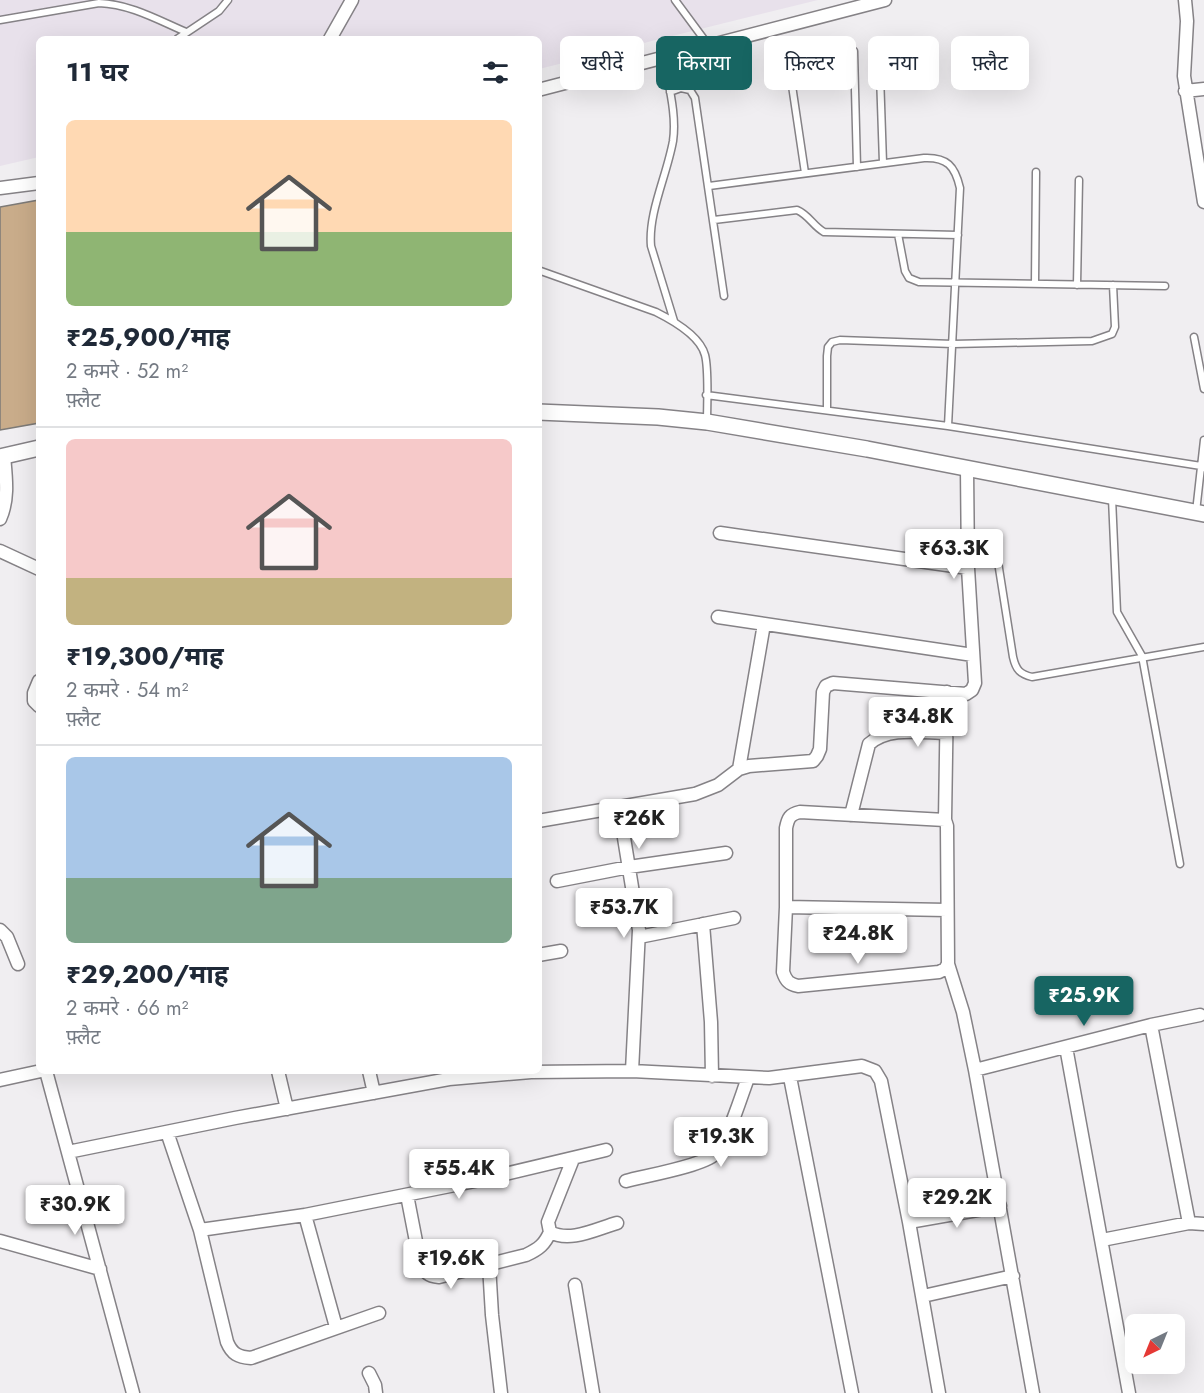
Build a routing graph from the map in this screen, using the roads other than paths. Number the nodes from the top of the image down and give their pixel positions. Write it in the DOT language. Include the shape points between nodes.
graph roads {
  1 [pos="228,0"];
  2 [pos="352,0"];
  3 [pos="675,0"];
  4 [pos="885,0"];
  5 [pos="1185,0"];
  6 [pos="0,20"];
  7 [pos="186,32"];
  8 [pos="181,36"];
  9 [pos="332,36"];
  10 [pos="702,36"];
  11 [pos="747,36"];
  12 [pos="656,60"];
  13 [pos="542,89"];
  14 [pos="1204,89"];
  15 [pos="793,90"];
  16 [pos="855,90"];
  17 [pos="881,90"];
  18 [pos="1185,91"];
  19 [pos="670,92"];
  20 [pos="883,163"];
  21 [pos="857,167"];
  22 [pos="1036,172"];
  23 [pos="805,173"];
  24 [pos="1201,175"];
  25 [pos="1079,180"];
  26 [pos="36,183"];
  27 [pos="709,186"];
  28 [pos="0,188"];
  29 [pos="1204,202"];
  30 [pos="714,220"];
  31 [pos="898,234"];
  32 [pos="958,235"];
  33 [pos="542,271"];
  34 [pos="956,283"];
  35 [pos="1035,284"];
  36 [pos="1077,285"];
  37 [pos="1113,285"];
  38 [pos="1165,286"];
  39 [pos="724,296"];
  40 [pos="674,321"];
  41 [pos="1194,337"];
  42 [pos="952,344"];
  43 [pos="1204,389"];
  44 [pos="706,395"];
  45 [pos="826,410"];
  46 [pos="542,412"];
  47 [pos="707,423"];
  48 [pos="948,426"];
  49 [pos="1204,441"];
  50 [pos="36,449"];
  51 [pos="2,457"];
  52 [pos="1203,467"];
  53 [pos="967,469"];
  54 [pos="1112,498"];
  55 [pos="1200,514"];
  56 [pos="0,519"];
  57 [pos="720,533"];
  58 [pos="995,543"];
  59 [pos="0,551"];
  60 [pos="36,568"];
  61 [pos="969,568"];
  62 [pos="718,617"];
  63 [pos="764,624"];
  64 [pos="1204,647"];
  65 [pos="973,655"];
  66 [pos="1142,656"];
  67 [pos="36,688"];
  68 [pos="947,692"];
  69 [pos="36,703"];
  70 [pos="947,733"];
  71 [pos="739,769"];
  72 [pos="619,807"];
  73 [pos="851,815"];
  74 [pos="542,820"];
  75 [pos="945,820"];
  76 [pos="726,853"];
  77 [pos="1180,864"];
  78 [pos="629,867"];
  79 [pos="557,880"];
  80 [pos="786,907"];
  81 [pos="947,910"];
  82 [pos="734,918"];
  83 [pos="703,924"];
  84 [pos="0,930"];
  85 [pos="639,937"];
  86 [pos="561,951"];
  87 [pos="542,954"];
  88 [pos="18,964"];
  89 [pos="948,964"];
  90 [pos="1200,1015"];
  91 [pos="1151,1025"];
  92 [pos="1066,1047"];
  93 [pos="975,1070"];
  94 [pos="632,1071"];
  95 [pos="36,1072"];
  96 [pos="542,1072"];
  97 [pos="47,1074"];
  98 [pos="279,1074"];
  99 [pos="370,1074"];
  100 [pos="476,1074"];
  101 [pos="448,1075"];
  102 [pos="712,1076"];
  103 [pos="790,1077"];
  104 [pos="748,1078"];
  105 [pos="0,1080"];
  106 [pos="374,1093"];
  107 [pos="287,1109"];
  108 [pos="167,1132"];
  109 [pos="606,1150"];
  110 [pos="68,1152"];
  111 [pos="573,1159"];
  112 [pos="626,1181"];
  113 [pos="407,1195"];
  114 [pos="1000,1206"];
  115 [pos="305,1215"];
  116 [pos="909,1222"];
  117 [pos="617,1223"];
  118 [pos="1189,1223"];
  119 [pos="1204,1224"];
  120 [pos="200,1230"];
  121 [pos="550,1232"];
  122 [pos="1102,1240"];
  123 [pos="0,1241"];
  124 [pos="489,1265"];
  125 [pos="99,1269"];
  126 [pos="1013,1276"];
  127 [pos="576,1285"];
  128 [pos="923,1296"];
  129 [pos="379,1313"];
  130 [pos="336,1327"];
  131 [pos="369,1373"];
  132 [pos="133,1393"];
  133 [pos="376,1393"];
  134 [pos="501,1393"];
  135 [pos="593,1393"];
  136 [pos="852,1393"];
  137 [pos="939,1393"];
  138 [pos="1033,1393"];
  139 [pos="1129,1393"];
  1 -- 7 [label="lane" via="219,11"];
  2 -- 9 [label="street"];
  3 -- 10 [label="lane"];
  4 -- 11 [label="street"];
  5 -- 18 [label="street"];
  6 -- 7 [label="lane" via="110,3"];
  7 -- 8 [label="lane"];
  12 -- 13 [label="street"];
  14 -- 18 [label="street"];
  15 -- 23 [label="lane"];
  16 -- 21 [label="lane"];
  17 -- 20 [label="lane"];
  18 -- 24 [label="street"];
  19 -- 27 [label="lane" via="690,90 695,98"];
  19 -- 40 [label="lane" via="673,142 650,233"];
  20 -- 21 [label="lane"];
  20 -- 32 [label="lane" via="939,158 950,165 960,188"];
  21 -- 23 [label="lane"];
  22 -- 35 [label="lane"];
  23 -- 27 [label="lane"];
  24 -- 29 [label="street"];
  25 -- 36 [label="lane"];
  26 -- 28 [label="street"];
  27 -- 30 [label="lane"];
  30 -- 31 [label="lane" via="797,210 824,232"];
  30 -- 39 [label="lane"];
  31 -- 32 [label="lane"];
  31 -- 34 [label="lane" via="902,263 909,278"];
  32 -- 34 [label="lane"];
  33 -- 40 [label="lane"];
  34 -- 35 [label="lane"];
  34 -- 42 [label="lane"];
  35 -- 36 [label="lane"];
  36 -- 37 [label="lane"];
  37 -- 38 [label="lane"];
  37 -- 42 [label="lane" via="1114,327 1112,334 1104,338"];
  40 -- 44 [label="lane" via="705,354"];
  41 -- 43 [label="lane"];
  42 -- 45 [label="lane" via="832,342 826,356"];
  42 -- 48 [label="lane"];
  44 -- 45 [label="lane"];
  44 -- 47 [label="lane"];
  45 -- 48 [label="lane"];
  46 -- 47 [label="street"];
  47 -- 53 [label="street"];
  48 -- 52 [label="lane"];
  49 -- 52 [label="lane"];
  50 -- 51 [label="street"];
  51 -- 56 [label="street" via="6,488"];
  52 -- 55 [label="lane"];
  53 -- 54 [label="street"];
  53 -- 61 [label="street"];
  54 -- 55 [label="street"];
  54 -- 66 [label="lane" via="1117,612"];
  57 -- 61 [label="street"];
  58 -- 66 [label="lane" via="1015,667 1022,675 1032,677"];
  59 -- 60 [label="street"];
  61 -- 65 [label="street"];
  62 -- 63 [label="street"];
  63 -- 65 [label="street"];
  63 -- 71 [label="street"];
  64 -- 66 [label="lane"];
  65 -- 68 [label="street" via="972,690 966,694"];
  66 -- 77 [label="lane"];
  67 -- 69 [label="street"];
  68 -- 70 [label="street"];
  68 -- 71 [label="street" via="833,683 823,692 820,749 813,761"];
  70 -- 73 [label="street" via="888,733 877,737 869,744"];
  70 -- 75 [label="street"];
  71 -- 72 [label="street" via="708,790"];
  72 -- 74 [label="street"];
  72 -- 78 [label="street"];
  73 -- 75 [label="street"];
  73 -- 80 [label="street" via="800,812 788,819"];
  75 -- 81 [label="street"];
  76 -- 78 [label="street"];
  78 -- 79 [label="street"];
  78 -- 85 [label="street"];
  80 -- 81 [label="street"];
  80 -- 89 [label="street" via="783,972 791,984 939,972"];
  81 -- 89 [label="street"];
  82 -- 83 [label="street"];
  83 -- 85 [label="street"];
  83 -- 102 [label="street"];
  84 -- 88 [label="street"];
  85 -- 94 [label="street"];
  86 -- 87 [label="street"];
  89 -- 93 [label="street"];
  90 -- 91 [label="street"];
  91 -- 92 [label="street"];
  91 -- 118 [label="street"];
  92 -- 93 [label="street"];
  92 -- 122 [label="street"];
  93 -- 114 [label="street"];
  94 -- 96 [label="street"];
  94 -- 102 [label="street"];
  95 -- 105 [label="street"];
  97 -- 110 [label="street"];
  98 -- 107 [label="street"];
  99 -- 106 [label="street"];
  100 -- 101 [label="street"];
  101 -- 106 [label="street"];
  102 -- 104 [label="street"];
  103 -- 104 [label="street"];
  103 -- 116 [label="street" via="847,1067 862,1066 875,1071 881,1081"];
  103 -- 136 [label="street"];
  104 -- 112 [label="street" via="714,1155"];
  106 -- 107 [label="street"];
  107 -- 108 [label="street"];
  108 -- 110 [label="street"];
  108 -- 120 [label="street"];
  109 -- 111 [label="street"];
  110 -- 125 [label="street"];
  111 -- 113 [label="street"];
  111 -- 121 [label="street" via="548,1222"];
  113 -- 115 [label="street"];
  113 -- 124 [label="street" via="420,1262 430,1276"];
  114 -- 116 [label="street"];
  114 -- 126 [label="street"];
  115 -- 120 [label="street"];
  115 -- 130 [label="street"];
  116 -- 128 [label="street"];
  117 -- 121 [label="street" via="574,1236 560,1237"];
  118 -- 119 [label="street"];
  118 -- 122 [label="street"];
  120 -- 130 [label="street" via="230,1350 251,1358"];
  121 -- 124 [label="street" via="538,1250"];
  122 -- 139 [label="street"];
  123 -- 125 [label="street"];
  124 -- 134 [label="street"];
  125 -- 132 [label="street"];
  126 -- 128 [label="street"];
  126 -- 138 [label="street"];
  127 -- 135 [label="street"];
  128 -- 137 [label="street"];
  129 -- 130 [label="street"];
  131 -- 133 [label="street"];
}
